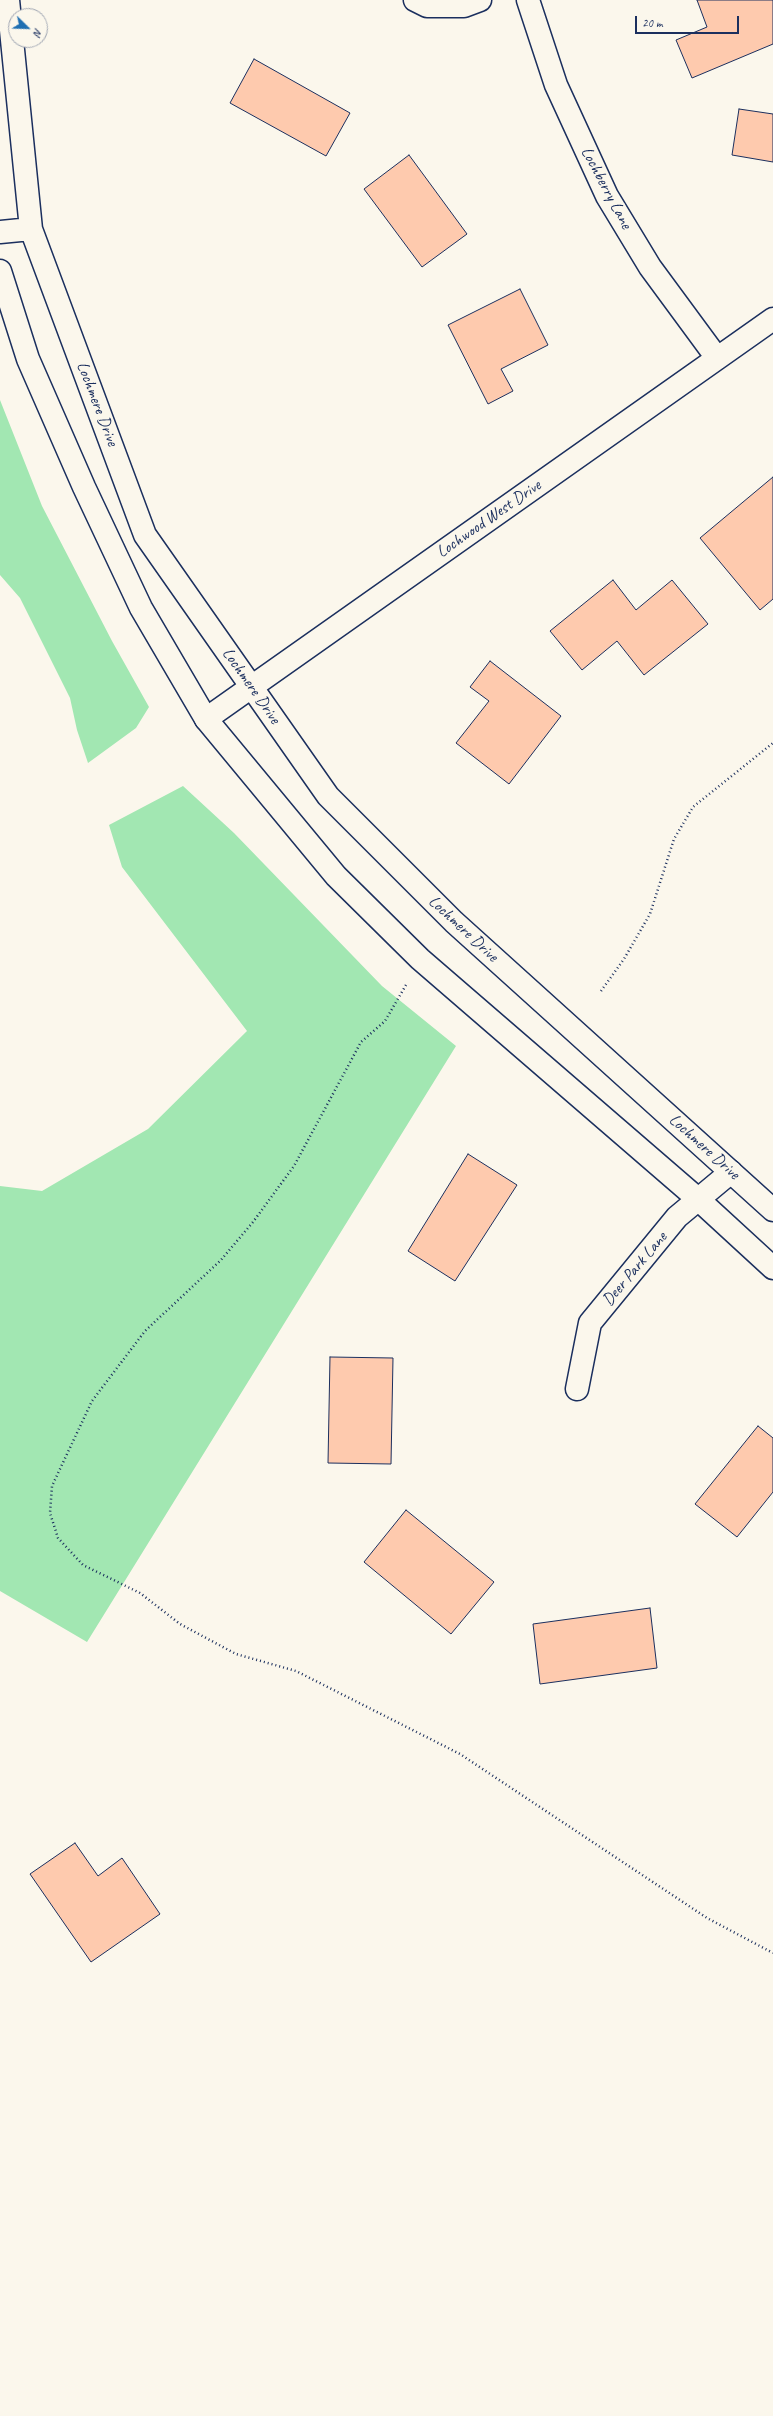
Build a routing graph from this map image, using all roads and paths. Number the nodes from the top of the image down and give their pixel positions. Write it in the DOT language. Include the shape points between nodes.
graph roads {
  1 [pos="8,0"];
  2 [pos="415,0"];
  3 [pos="480,0"];
  4 [pos="528,0"];
  5 [pos="31,229"];
  6 [pos="0,232"];
  7 [pos="0,271"];
  8 [pos="773,319"];
  9 [pos="717,358"];
  10 [pos="252,687"];
  11 [pos="206,719"];
  12 [pos="773,743"];
  13 [pos="406,985"];
  14 [pos="601,992"];
  15 [pos="731,1172"];
  16 [pos="699,1200"];
  17 [pos="773,1210"];
  18 [pos="773,1268"];
  19 [pos="577,1389"];
  20 [pos="773,1953"];
  1 -- 5 [label="street, Lochmere Drive"];
  2 -- 3 [label="street" via="428,6 464,6"];
  4 -- 9 [label="street, Lochberry Lane" via="556,85 607,196 650,267"];
  5 -- 6 [label="street"];
  5 -- 10 [label="street, Lochmere Drive" via="146,535"];
  7 -- 11 [label="street" via="28,359 84,488 141,608"];
  8 -- 9 [label="street, Lochwood West Drive"];
  9 -- 10 [label="street, Lochwood West Drive"];
  10 -- 11 [label="street, Lochwood West Drive"];
  10 -- 15 [label="street, Lochmere Drive" via="328,796 454,922"];
  11 -- 16 [label="street" via="336,876 420,959"];
  12 -- 14 [label="path" via="693,807 674,839 650,914"];
  13 -- 20 [label="path" via="385,1021 361,1042 294,1166 253,1222 221,1260 145,1331 92,1401 52,1486 50,1513 58,1538 83,1565 140,1593 180,1624 236,1654 296,1671 460,1754 707,1918"];
  15 -- 16 [label="street, Deer Park Lane"];
  15 -- 17 [label="street, Lochmere Drive"];
  16 -- 18 [label="street"];
  16 -- 19 [label="street, Deer Park Lane" via="678,1218 590,1323"];
}
